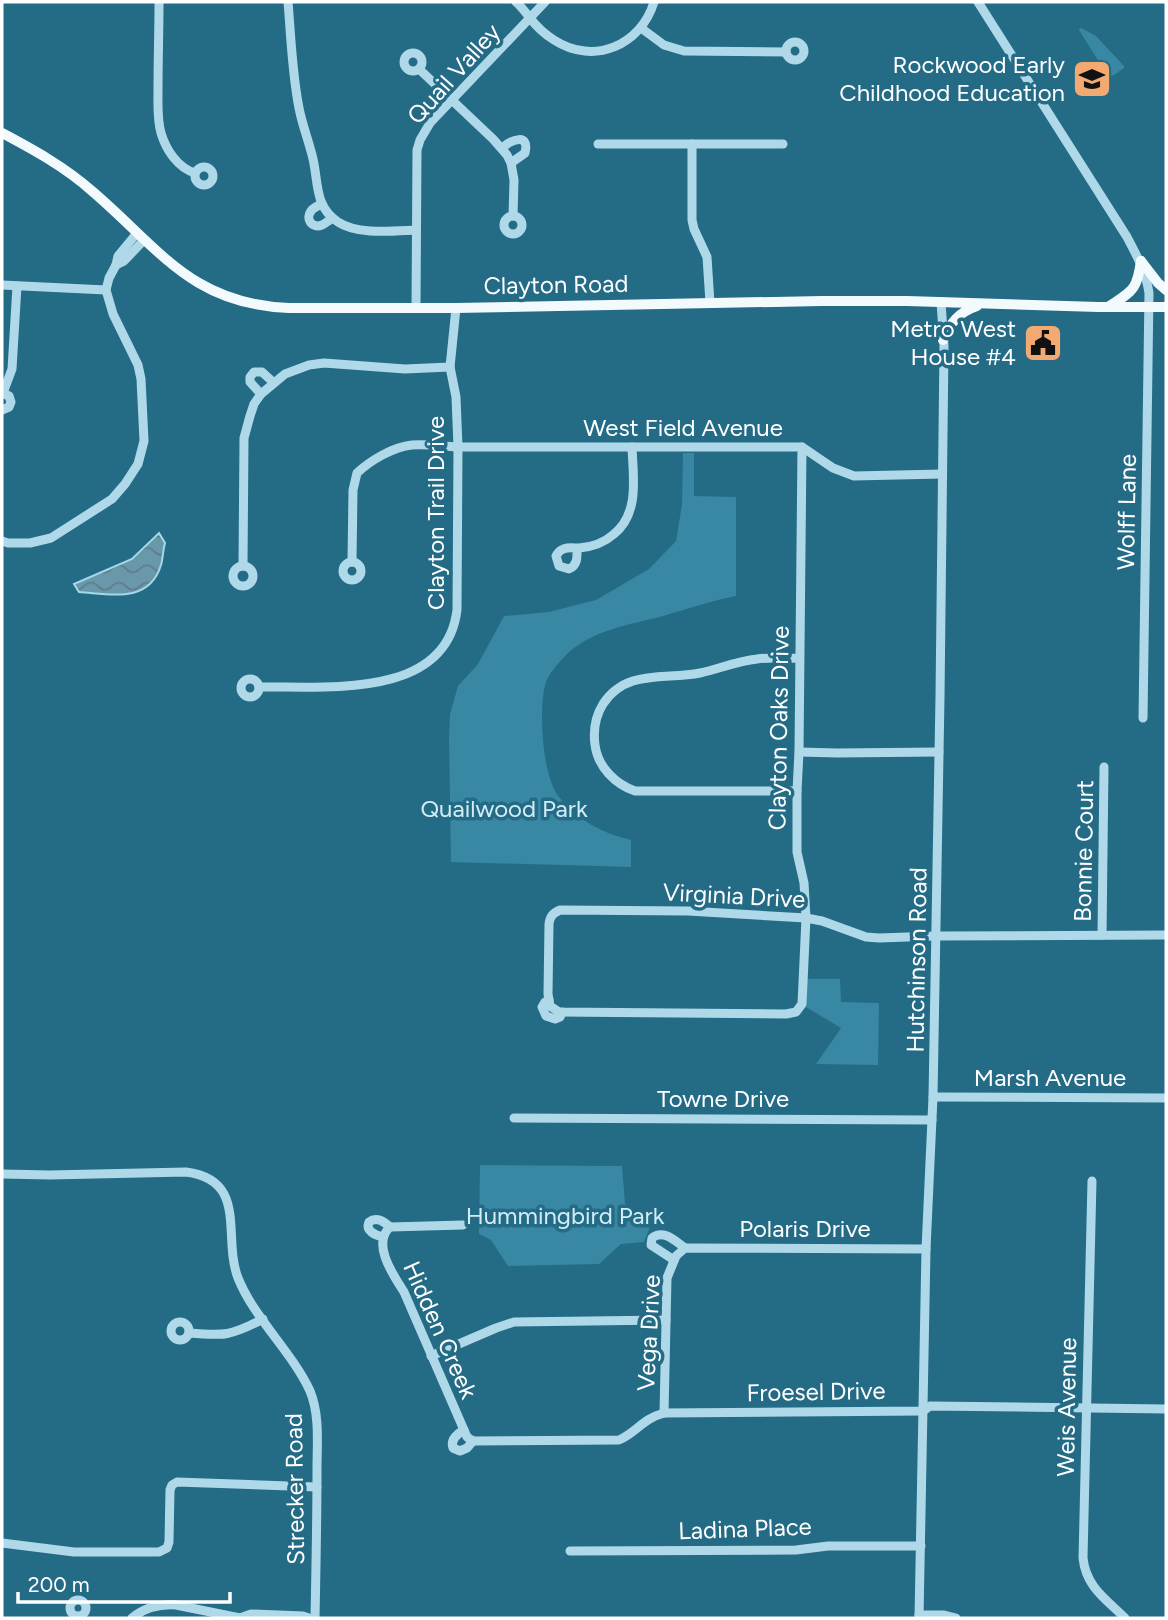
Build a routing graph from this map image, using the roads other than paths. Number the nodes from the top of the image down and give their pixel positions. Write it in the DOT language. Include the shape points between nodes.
graph roads {
  1 [pos="159,2"];
  2 [pos="288,2"];
  3 [pos="516,2"];
  4 [pos="545,2"];
  5 [pos="654,2"];
  6 [pos="978,2"];
  7 [pos="530,18"];
  8 [pos="641,28"];
  9 [pos="786,52"];
  10 [pos="419,69"];
  11 [pos="452,100"];
  12 [pos="2,134"];
  13 [pos="598,144"];
  14 [pos="692,144"];
  15 [pos="783,144"];
  16 [pos="502,148"];
  17 [pos="511,163"];
  18 [pos="195,173"];
  19 [pos="321,204"];
  20 [pos="513,216"];
  21 [pos="332,218"];
  22 [pos="416,230"];
  23 [pos="141,236"];
  24 [pos="1141,261"];
  25 [pos="2,285"];
  26 [pos="17,286"];
  27 [pos="106,290"];
  28 [pos="1166,290"];
  29 [pos="942,302"];
  30 [pos="710,303"];
  31 [pos="984,303"];
  32 [pos="1108,307"];
  33 [pos="1148,307"];
  34 [pos="1166,307"];
  35 [pos="416,308"];
  36 [pos="456,308"];
  37 [pos="943,340"];
  38 [pos="450,367"];
  39 [pos="274,383"];
  40 [pos="2,393"];
  41 [pos="261,394"];
  42 [pos="2,410"];
  43 [pos="458,447"];
  44 [pos="632,447"];
  45 [pos="802,447"];
  46 [pos="942,474"];
  47 [pos="2,541"];
  48 [pos="577,548"];
  49 [pos="352,562"];
  50 [pos="243,566"];
  51 [pos="799,658"];
  52 [pos="259,687"];
  53 [pos="1143,718"];
  54 [pos="799,752"];
  55 [pos="939,752"];
  56 [pos="1104,767"];
  57 [pos="797,791"];
  58 [pos="806,918"];
  59 [pos="1102,935"];
  60 [pos="1166,935"];
  61 [pos="936,936"];
  62 [pos="800,1007"];
  63 [pos="933,1097"];
  64 [pos="1166,1098"];
  65 [pos="514,1118"];
  66 [pos="932,1120"];
  67 [pos="2,1174"];
  68 [pos="1092,1181"];
  69 [pos="463,1225"];
  70 [pos="685,1248"];
  71 [pos="926,1249"];
  72 [pos="675,1258"];
  73 [pos="263,1319"];
  74 [pos="666,1320"];
  75 [pos="189,1333"];
  76 [pos="431,1356"];
  77 [pos="1086,1407"];
  78 [pos="1166,1409"];
  79 [pos="923,1411"];
  80 [pos="664,1413"];
  81 [pos="464,1430"];
  82 [pos="473,1441"];
  83 [pos="317,1487"];
  84 [pos="2,1543"];
  85 [pos="921,1546"];
  86 [pos="570,1551"];
  87 [pos="197,1614"];
  88 [pos="919,1616"];
  89 [pos="132,1618"];
  90 [pos="240,1618"];
  91 [pos="309,1618"];
  92 [pos="315,1618"];
  93 [pos="956,1618"];
  94 [pos="1125,1618"];
  1 -- 18 [label="street" via="160,130 173,156"];
  2 -- 19 [label="street" via="295,88"];
  3 -- 7 [label="street"];
  4 -- 7 [label="street, Quail Valley"];
  5 -- 8 [label="street"];
  6 -- 24 [label="street, Wolff Lane"];
  7 -- 8 [label="street" via="556,41 585,52 624,43"];
  7 -- 11 [label="street, Quail Valley"];
  8 -- 9 [label="street" via="664,45 684,51"];
  10 -- 11 [label="street"];
  11 -- 16 [label="street"];
  11 -- 22 [label="street, Quail Valley" via="424,132 417,150"];
  12 -- 23 [label="main road, Clayton Road" via="73,176"];
  13 -- 14 [label="street"];
  14 -- 15 [label="street"];
  14 -- 30 [label="street" via="694,229 707,257"];
  16 -- 17 [label="street"];
  16 -- 17 [label="street" via="517,139 524,142 525,153"];
  17 -- 20 [label="street"];
  19 -- 21 [label="street"];
  19 -- 21 [label="street" via="311,211 310,221 320,226"];
  21 -- 22 [label="street" via="360,230"];
  22 -- 35 [label="street, Quail Valley"];
  23 -- 27 [label="street" via="116,265"];
  23 -- 35 [label="main road, Clayton Road" via="190,278 250,304"];
  24 -- 28 [label="main road"];
  24 -- 32 [label="main road" via="1134,289"];
  24 -- 33 [label="street, Wolff Lane"];
  25 -- 26 [label="street"];
  26 -- 27 [label="street"];
  26 -- 40 [label="street" via="12,369"];
  27 -- 47 [label="street" via="141,379 144,441 138,464 112,499 51,538 30,543"];
  29 -- 30 [label="main road, Clayton Road"];
  29 -- 31 [label="main road, Clayton Road"];
  29 -- 37 [label="street, Hutchinson Road"];
  30 -- 36 [label="main road, Clayton Road"];
  31 -- 32 [label="main road, Clayton Road"];
  31 -- 37 [label="main road" via="962,312"];
  32 -- 33 [label="main road, Clayton Road"];
  33 -- 34 [label="main road, Clayton Road"];
  33 -- 53 [label="street, Wolff Lane"];
  35 -- 36 [label="main road, Clayton Road"];
  36 -- 38 [label="street, Clayton Trail Drive"];
  37 -- 46 [label="street, Hutchinson Road"];
  38 -- 39 [label="street" via="324,363 295,369"];
  38 -- 43 [label="street, Clayton Trail Drive"];
  39 -- 41 [label="street"];
  39 -- 41 [label="street" via="262,372 254,372 250,382"];
  40 -- 42 [label="street" via="11,402"];
  41 -- 50 [label="street" via="244,438"];
  43 -- 44 [label="street, West Field Avenue"];
  43 -- 49 [label="street, West Field Avenue" via="404,447 357,473"];
  43 -- 52 [label="street, Clayton Trail Drive" via="457,610 451,634 441,649 421,668 381,681"];
  44 -- 45 [label="street, West Field Avenue"];
  44 -- 48 [label="street" via="633,497 627,519 601,543"];
  45 -- 46 [label="street, West Field Avenue" via="854,476"];
  45 -- 51 [label="street, Clayton Oaks Drive"];
  46 -- 55 [label="street, Hutchinson Road"];
  48 -- 48 [label="street" via="557,553 559,566 572,568"];
  51 -- 54 [label="street, Clayton Oaks Drive"];
  51 -- 57 [label="street" via="758,659 701,673 635,679 613,691 599,710 594,736 606,770 635,790"];
  54 -- 55 [label="street"];
  54 -- 57 [label="street, Clayton Oaks Drive"];
  55 -- 61 [label="street, Hutchinson Road"];
  56 -- 59 [label="street, Bonnie Court"];
  57 -- 58 [label="street, Clayton Oaks Drive" via="797,852"];
  58 -- 61 [label="street, Virginia Drive" via="866,937"];
  58 -- 62 [label="street, Clayton Oaks Drive"];
  58 -- 62 [label="street, Virginia Drive" via="560,910 550,918 548,945 549,1000 559,1012 792,1014"];
  59 -- 60 [label="street, Virginia Drive"];
  59 -- 61 [label="street, Virginia Drive"];
  61 -- 63 [label="street, Hutchinson Road"];
  63 -- 64 [label="street, Marsh Avenue"];
  63 -- 66 [label="street, Hutchinson Road"];
  65 -- 66 [label="street, Towne Drive"];
  66 -- 71 [label="street, Hutchinson Road"];
  67 -- 73 [label="street, Strecker Road" via="173,1171 205,1176 227,1197 233,1260"];
  68 -- 77 [label="street, Weis Avenue"];
  69 -- 76 [label="street, Hidden Creek" via="386,1232 384,1252"];
  70 -- 71 [label="street, Polaris Drive"];
  70 -- 72 [label="street"];
  70 -- 72 [label="street, Polaris Drive" via="665,1234 652,1238 651,1245"];
  71 -- 79 [label="street, Hutchinson Road"];
  72 -- 74 [label="street, Vega Drive" via="667,1278"];
  73 -- 75 [label="street" via="228,1334"];
  73 -- 83 [label="street, Strecker Road" via="311,1393 317,1420"];
  74 -- 76 [label="street" via="514,1322"];
  74 -- 80 [label="street, Vega Drive"];
  76 -- 81 [label="street, Hidden Creek"];
  77 -- 78 [label="street, Froesel Drive"];
  77 -- 79 [label="street, Froesel Drive" via="930,1406"];
  77 -- 94 [label="street, Weis Avenue" via="1084,1568 1091,1584"];
  79 -- 80 [label="street, Froesel Drive"];
  79 -- 85 [label="street, Hutchinson Road"];
  80 -- 82 [label="street, Froesel Drive" via="645,1420 619,1440"];
  81 -- 82 [label="street, Hidden Creek"];
  81 -- 82 [label="street, Froesel Drive" via="454,1439 453,1448 460,1451"];
  83 -- 84 [label="street" via="177,1482 170,1490 169,1542 159,1552 74,1552"];
  83 -- 92 [label="street, Strecker Road"];
  85 -- 86 [label="street, Ladina Place"];
  85 -- 88 [label="street, Hutchinson Road"];
  87 -- 89 [label="street" via="166,1605"];
  87 -- 90 [label="street"];
  88 -- 93 [label="street"];
  90 -- 91 [label="street" via="251,1614"];
}
